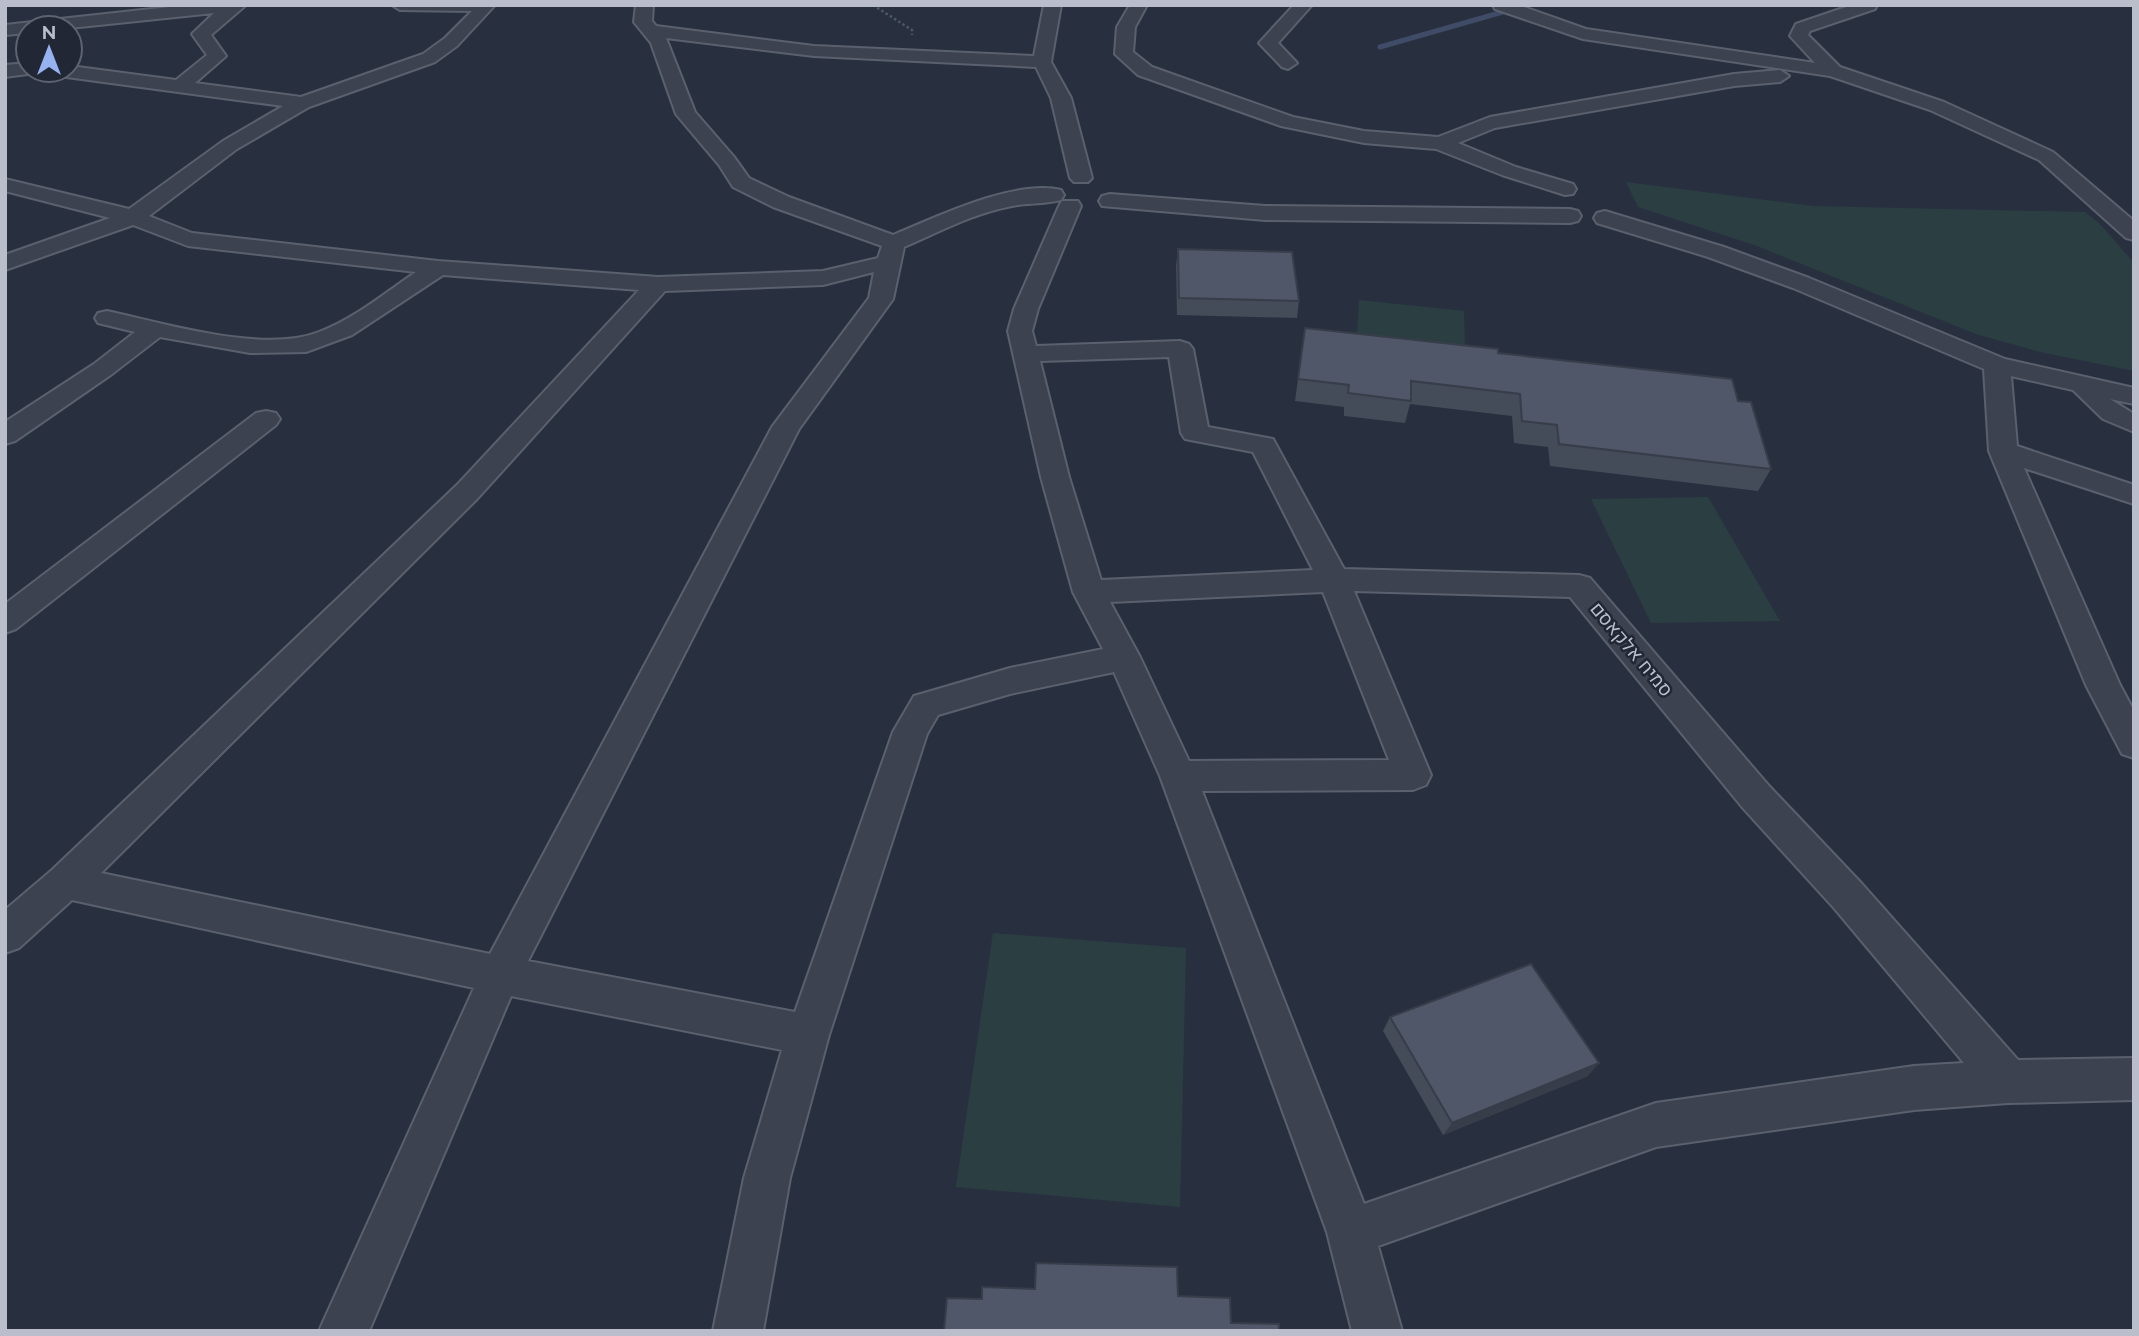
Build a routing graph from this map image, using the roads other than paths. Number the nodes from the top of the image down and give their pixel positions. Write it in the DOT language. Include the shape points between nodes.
graph roads {
  1 [pos="103,5"];
  2 [pos="238,5"];
  3 [pos="400,5"];
  4 [pos="645,5"];
  5 [pos="1053,5"];
  6 [pos="1139,5"];
  7 [pos="1304,5"];
  8 [pos="1501,5"];
  9 [pos="1869,5"];
  10 [pos="232,6"];
  11 [pos="486,6"];
  12 [pos="22,12"];
  13 [pos="87,20"];
  14 [pos="84,23"];
  15 [pos="5,28"];
  16 [pos="650,31"];
  17 [pos="1042,62"];
  18 [pos="1289,62"];
  19 [pos="1833,71"];
  20 [pos="84,73"];
  21 [pos="180,86"];
  22 [pos="302,103"];
  23 [pos="1440,143"];
  24 [pos="5,186"];
  25 [pos="1068,193"];
  26 [pos="1111,194"];
  27 [pos="1587,198"];
  28 [pos="1570,216"];
  29 [pos="133,217"];
  30 [pos="2134,233"];
  31 [pos="891,253"];
  32 [pos="5,263"];
  33 [pos="438,268"];
  34 [pos="658,285"];
  35 [pos="107,318"];
  36 [pos="156,328"];
  37 [pos="1025,354"];
  38 [pos="1997,365"];
  39 [pos="2134,382"];
  40 [pos="2082,385"];
  41 [pos="2134,396"];
  42 [pos="266,419"];
  43 [pos="2134,424"];
  44 [pos="5,435"];
  45 [pos="2003,451"];
  46 [pos="2134,495"];
  47 [pos="1334,580"];
  48 [pos="1089,592"];
  49 [pos="5,621"];
  50 [pos="1124,657"];
  51 [pos="2134,744"];
  52 [pos="1178,776"];
  53 [pos="66,882"];
  54 [pos="5,935"];
  55 [pos="500,975"];
  56 [pos="808,1035"];
  57 [pos="2134,1079"];
  58 [pos="2008,1082"];
  59 [pos="1351,1232"];
  60 [pos="344,1331"];
  61 [pos="737,1331"];
  62 [pos="1377,1331"];
  1 -- 13 [label="street"];
  2 -- 10 [label="street"];
  3 -- 11 [label="street"];
  4 -- 16 [label="street" via="643,22"];
  5 -- 17 [label="street"];
  6 -- 23 [label="street" via="1126,27 1124,54 1144,71 1288,122 1364,137"];
  7 -- 18 [label="street" via="1268,43"];
  8 -- 19 [label="street" via="1583,34"];
  9 -- 19 [label="street" via="1802,28 1799,36"];
  10 -- 13 [label="street"];
  10 -- 21 [label="street" via="201,34 217,56"];
  11 -- 22 [label="street" via="429,58"];
  12 -- 15 [label="street"];
  13 -- 14 [label="street"];
  13 -- 15 [label="street"];
  16 -- 17 [label="street" via="814,51"];
  16 -- 31 [label="street" via="660,42 686,114 741,182"];
  17 -- 25 [label="street" via="1061,98"];
  19 -- 23 [label="street" via="1734,80 1490,123"];
  19 -- 30 [label="street" via="1937,106 2046,156"];
  20 -- 21 [label="street"];
  21 -- 22 [label="street"];
  22 -- 29 [label="street" via="230,145"];
  23 -- 27 [label="street"];
  24 -- 29 [label="street"];
  25 -- 26 [label="street" via="1088,208"];
  25 -- 26 [label="street" via="1100,180"];
  25 -- 31 [label="street" via="998,201"];
  25 -- 37 [label="street" via="1020,331"];
  26 -- 27 [label="street" via="1265,206 1503,207"];
  26 -- 28 [label="street" via="1265,213"];
  27 -- 28 [label="street" via="1585,219"];
  27 -- 28 [label="street" via="1552,205"];
  27 -- 38 [label="street"];
  27 -- 39 [label="street" via="1810,275 2010,355"];
  29 -- 32 [label="street"];
  29 -- 33 [label="street" via="188,239"];
  31 -- 34 [label="street" via="822,278"];
  31 -- 55 [label="street" via="881,299 786,426"];
  33 -- 34 [label="street"];
  33 -- 36 [label="street" via="328,338 294,346 232,345"];
  34 -- 53 [label="street" via="467,492"];
  35 -- 36 [label="street"];
  36 -- 44 [label="street"];
  37 -- 47 [label="street" via="1180,349 1195,433 1263,445"];
  37 -- 48 [label="street"];
  38 -- 40 [label="street"];
  38 -- 45 [label="street"];
  40 -- 41 [label="street"];
  40 -- 43 [label="street" via="2099,404"];
  42 -- 49 [label="street"];
  45 -- 46 [label="street"];
  45 -- 51 [label="street" via="2103,685"];
  47 -- 48 [label="street, סמיח אלקאסם"];
  47 -- 52 [label="street" via="1413,775"];
  47 -- 58 [label="street, סמיח אלקאסם" via="1579,586 1756,797"];
  48 -- 50 [label="street"];
  50 -- 52 [label="street"];
  50 -- 56 [label="street" via="1010,681 926,705 910,732"];
  52 -- 59 [label="street"];
  53 -- 54 [label="street"];
  53 -- 55 [label="street"];
  55 -- 56 [label="street"];
  55 -- 60 [label="street"];
  56 -- 61 [label="street" via="767,1178"];
  57 -- 58 [label="street"];
  58 -- 59 [label="street" via="1914,1088 1656,1125"];
  59 -- 62 [label="street"];
}
